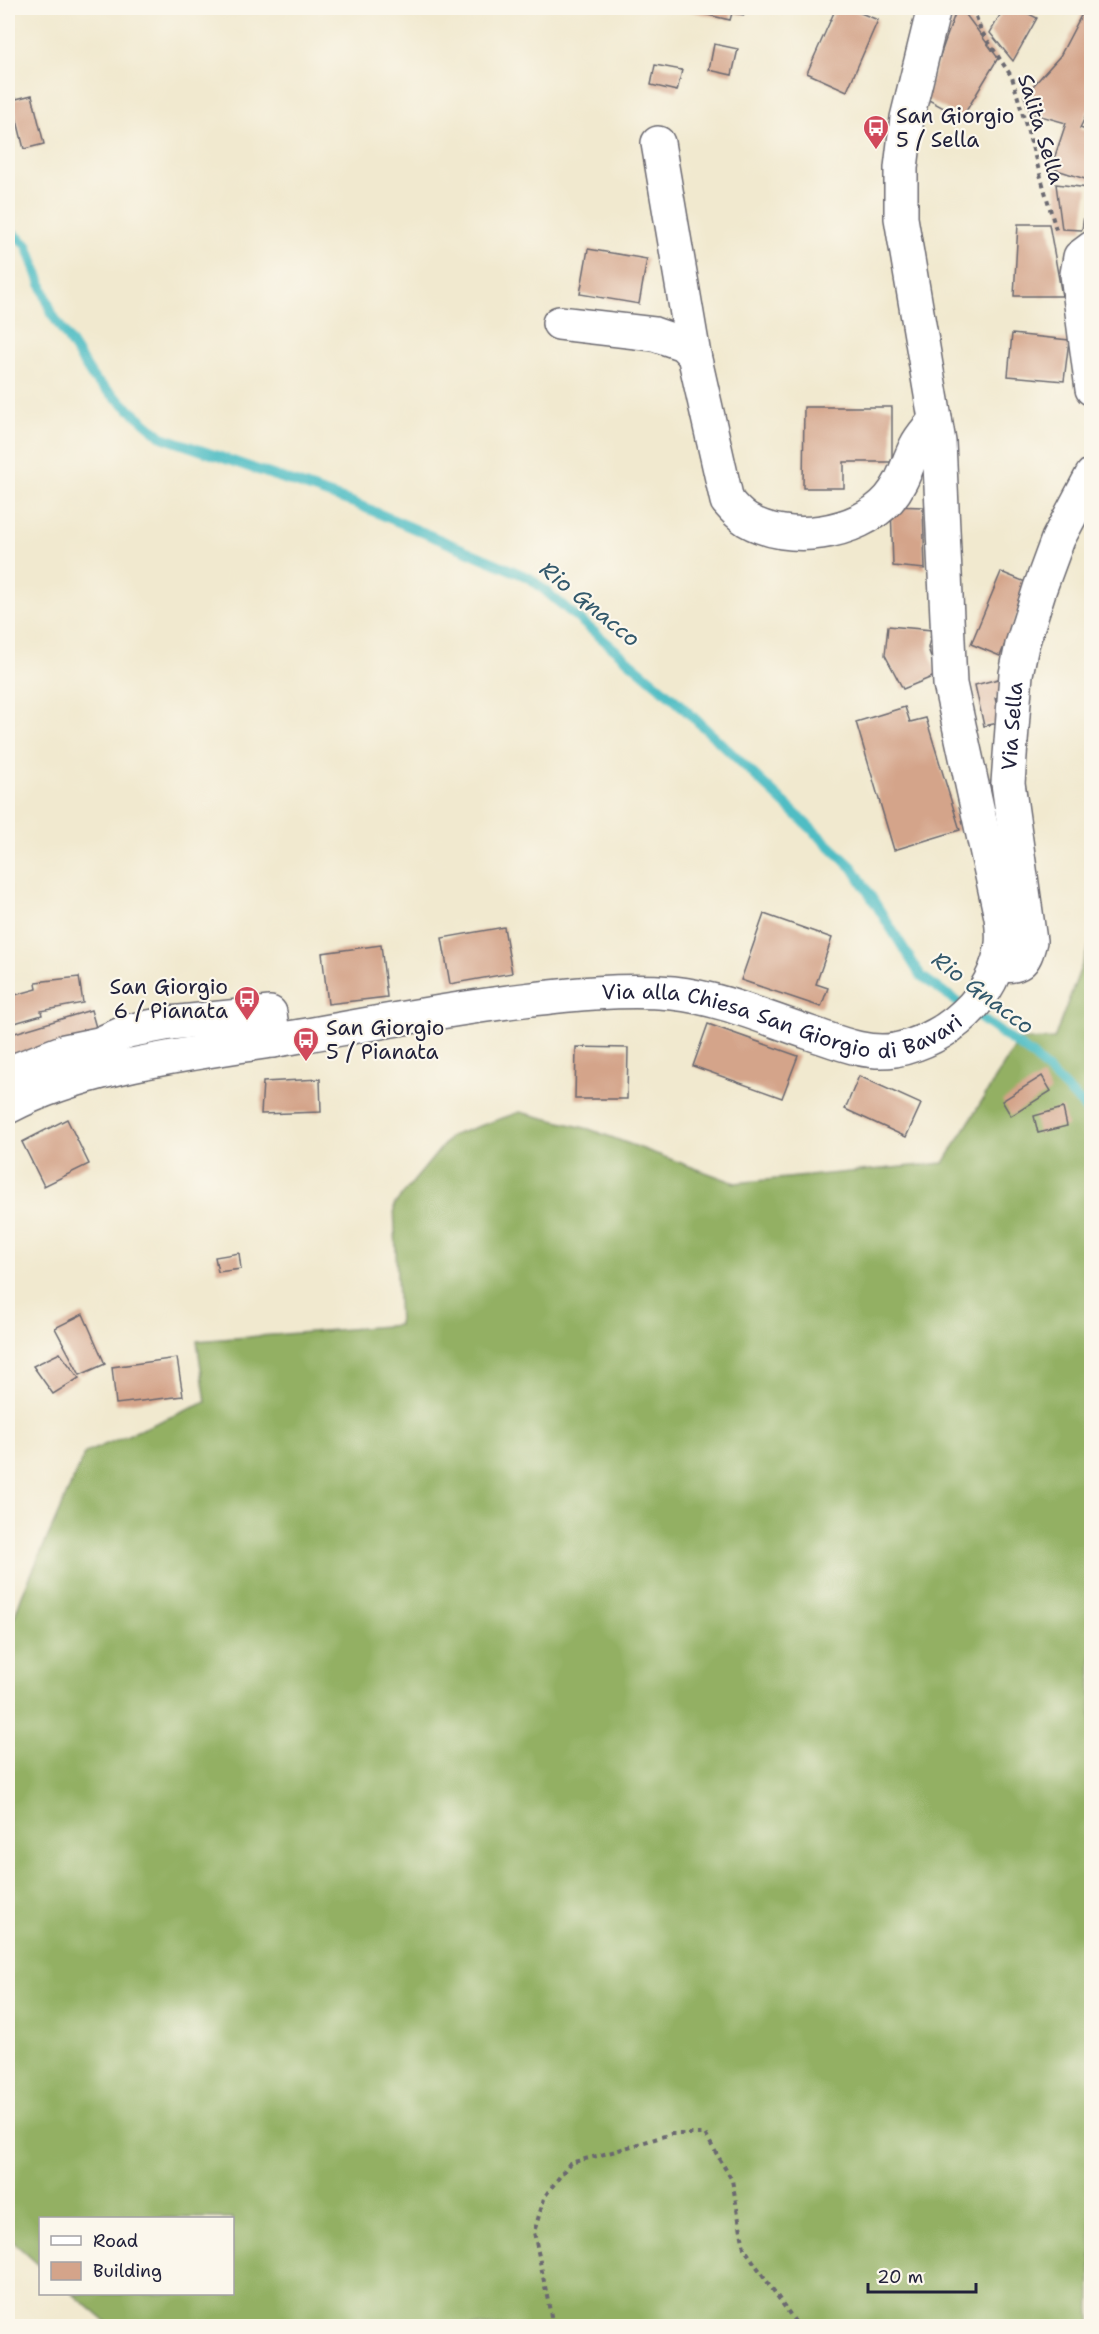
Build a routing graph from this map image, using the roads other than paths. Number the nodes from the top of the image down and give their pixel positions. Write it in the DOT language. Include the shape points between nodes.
graph roads {
  1 [pos="934,8"];
  2 [pos="658,143"];
  3 [pos="1086,253"];
  4 [pos="559,323"];
  5 [pos="694,355"];
  6 [pos="1092,389"];
  7 [pos="935,420"];
  8 [pos="1092,475"];
  9 [pos="997,965"];
  10 [pos="274,1041"];
  11 [pos="8,1073"];
  12 [pos="8,1107"];
  1 -- 7 [label="street, Via alla Chiesa San Giorgio di Bavari" via="907,118 901,218"];
  2 -- 5 [label="street"];
  3 -- 6 [label="street" via="1077,274"];
  4 -- 5 [label="street" via="654,334 683,344"];
  5 -- 7 [label="street" via="727,501 749,522 780,531 825,531 866,517 888,500 904,478 916,444"];
  7 -- 9 [label="street, Via alla Chiesa San Giorgio di Bavari" via="950,684 1001,917 1002,942"];
  8 -- 9 [label="street, Via Sella" via="1058,539 1018,665 1008,783 1030,941 1023,960 1014,966"];
  9 -- 10 [label="street, Via alla Chiesa San Giorgio di Bavari" via="978,1000 948,1028 932,1039 891,1050 863,1050 696,997 592,991 484,1004"];
  10 -- 11 [label="street" via="270,1013 170,1023 128,1031"];
  10 -- 12 [label="street, Via alla Chiesa San Giorgio di Bavari" via="111,1070 44,1090"];
}
